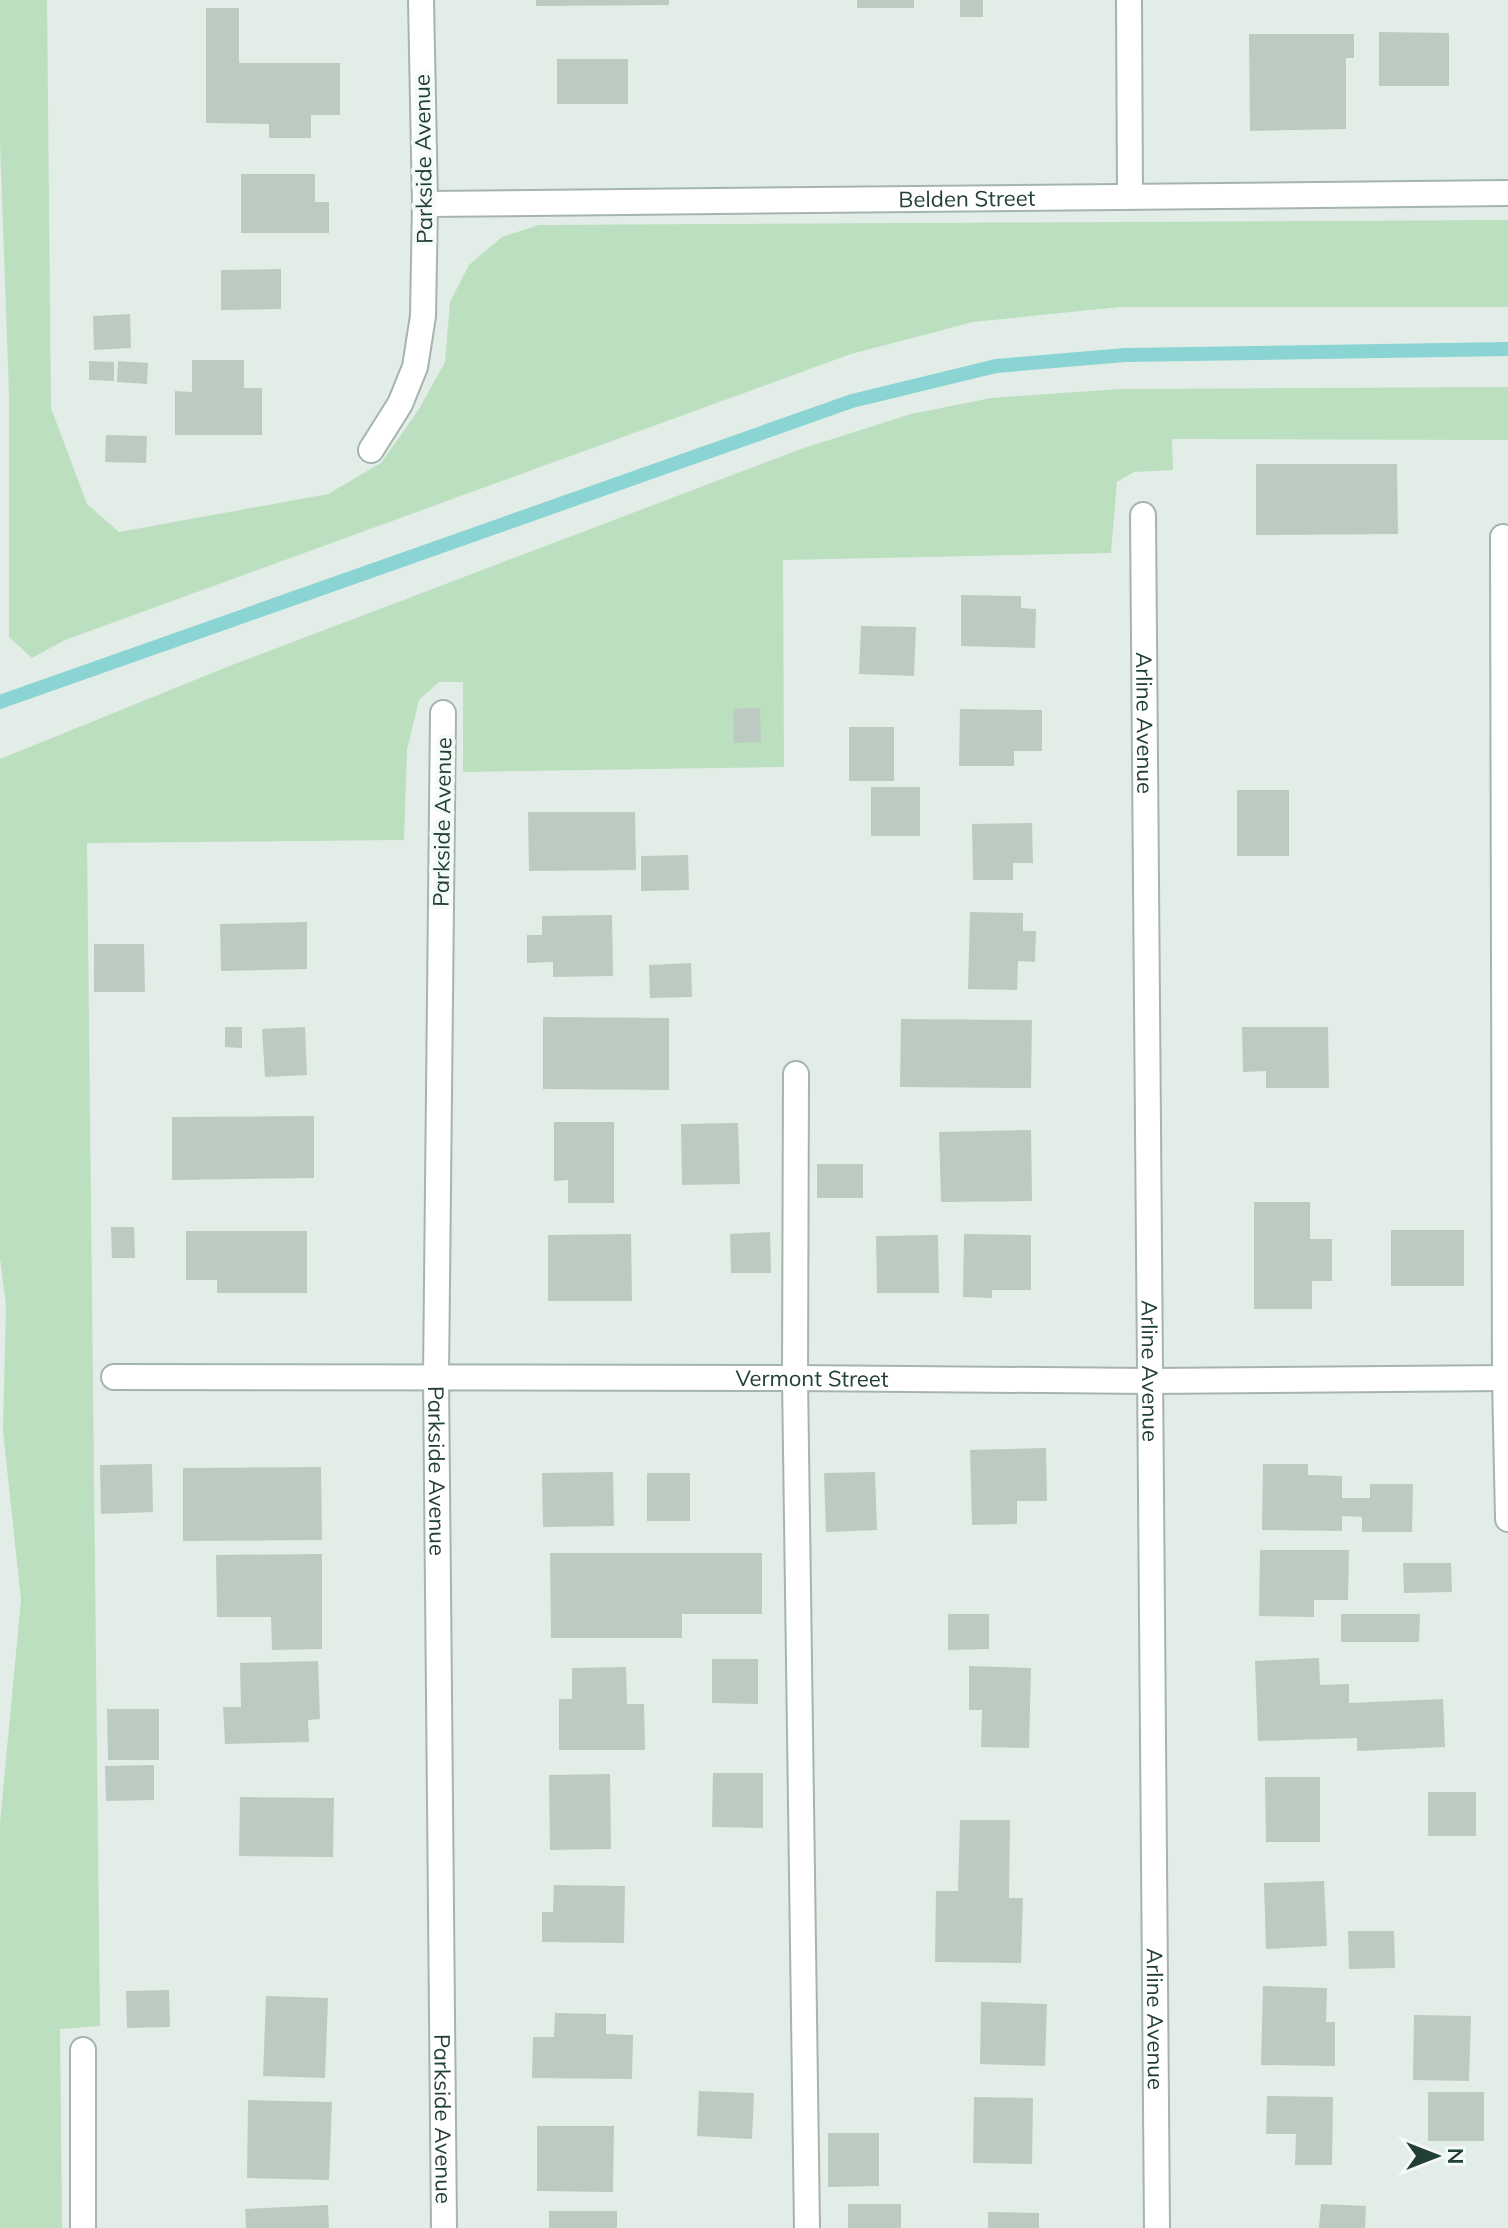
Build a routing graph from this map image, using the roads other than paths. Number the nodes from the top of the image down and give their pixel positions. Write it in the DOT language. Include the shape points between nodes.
graph roads {
  1 [pos="421,0"];
  2 [pos="1129,0"];
  3 [pos="1508,193"];
  4 [pos="1130,196"];
  5 [pos="425,204"];
  6 [pos="371,450"];
  7 [pos="1143,515"];
  8 [pos="1503,537"];
  9 [pos="443,713"];
  10 [pos="796,1074"];
  11 [pos="114,1377"];
  12 [pos="436,1377"];
  13 [pos="795,1378"];
  14 [pos="1506,1378"];
  15 [pos="1150,1381"];
  16 [pos="1508,1519"];
  17 [pos="83,2050"];
  18 [pos="83,2228"];
  19 [pos="444,2228"];
  20 [pos="807,2228"];
  21 [pos="1157,2228"];
  1 -- 5 [label="street, Parkside Avenue"];
  2 -- 4 [label="street"];
  3 -- 4 [label="street, Belden Street"];
  4 -- 5 [label="street, Belden Street"];
  5 -- 6 [label="street, Parkside Avenue" via="423,316 415,367 400,404"];
  7 -- 15 [label="street, Arline Avenue"];
  8 -- 14 [label="street"];
  9 -- 12 [label="street, Parkside Avenue"];
  10 -- 13 [label="street"];
  11 -- 12 [label="street, Vermont Street"];
  12 -- 13 [label="street, Vermont Street"];
  12 -- 19 [label="street, Parkside Avenue"];
  13 -- 15 [label="street, Vermont Street"];
  13 -- 20 [label="street"];
  14 -- 15 [label="street, Vermont Street"];
  14 -- 16 [label="street"];
  15 -- 21 [label="street, Arline Avenue"];
  17 -- 18 [label="street"];
}
